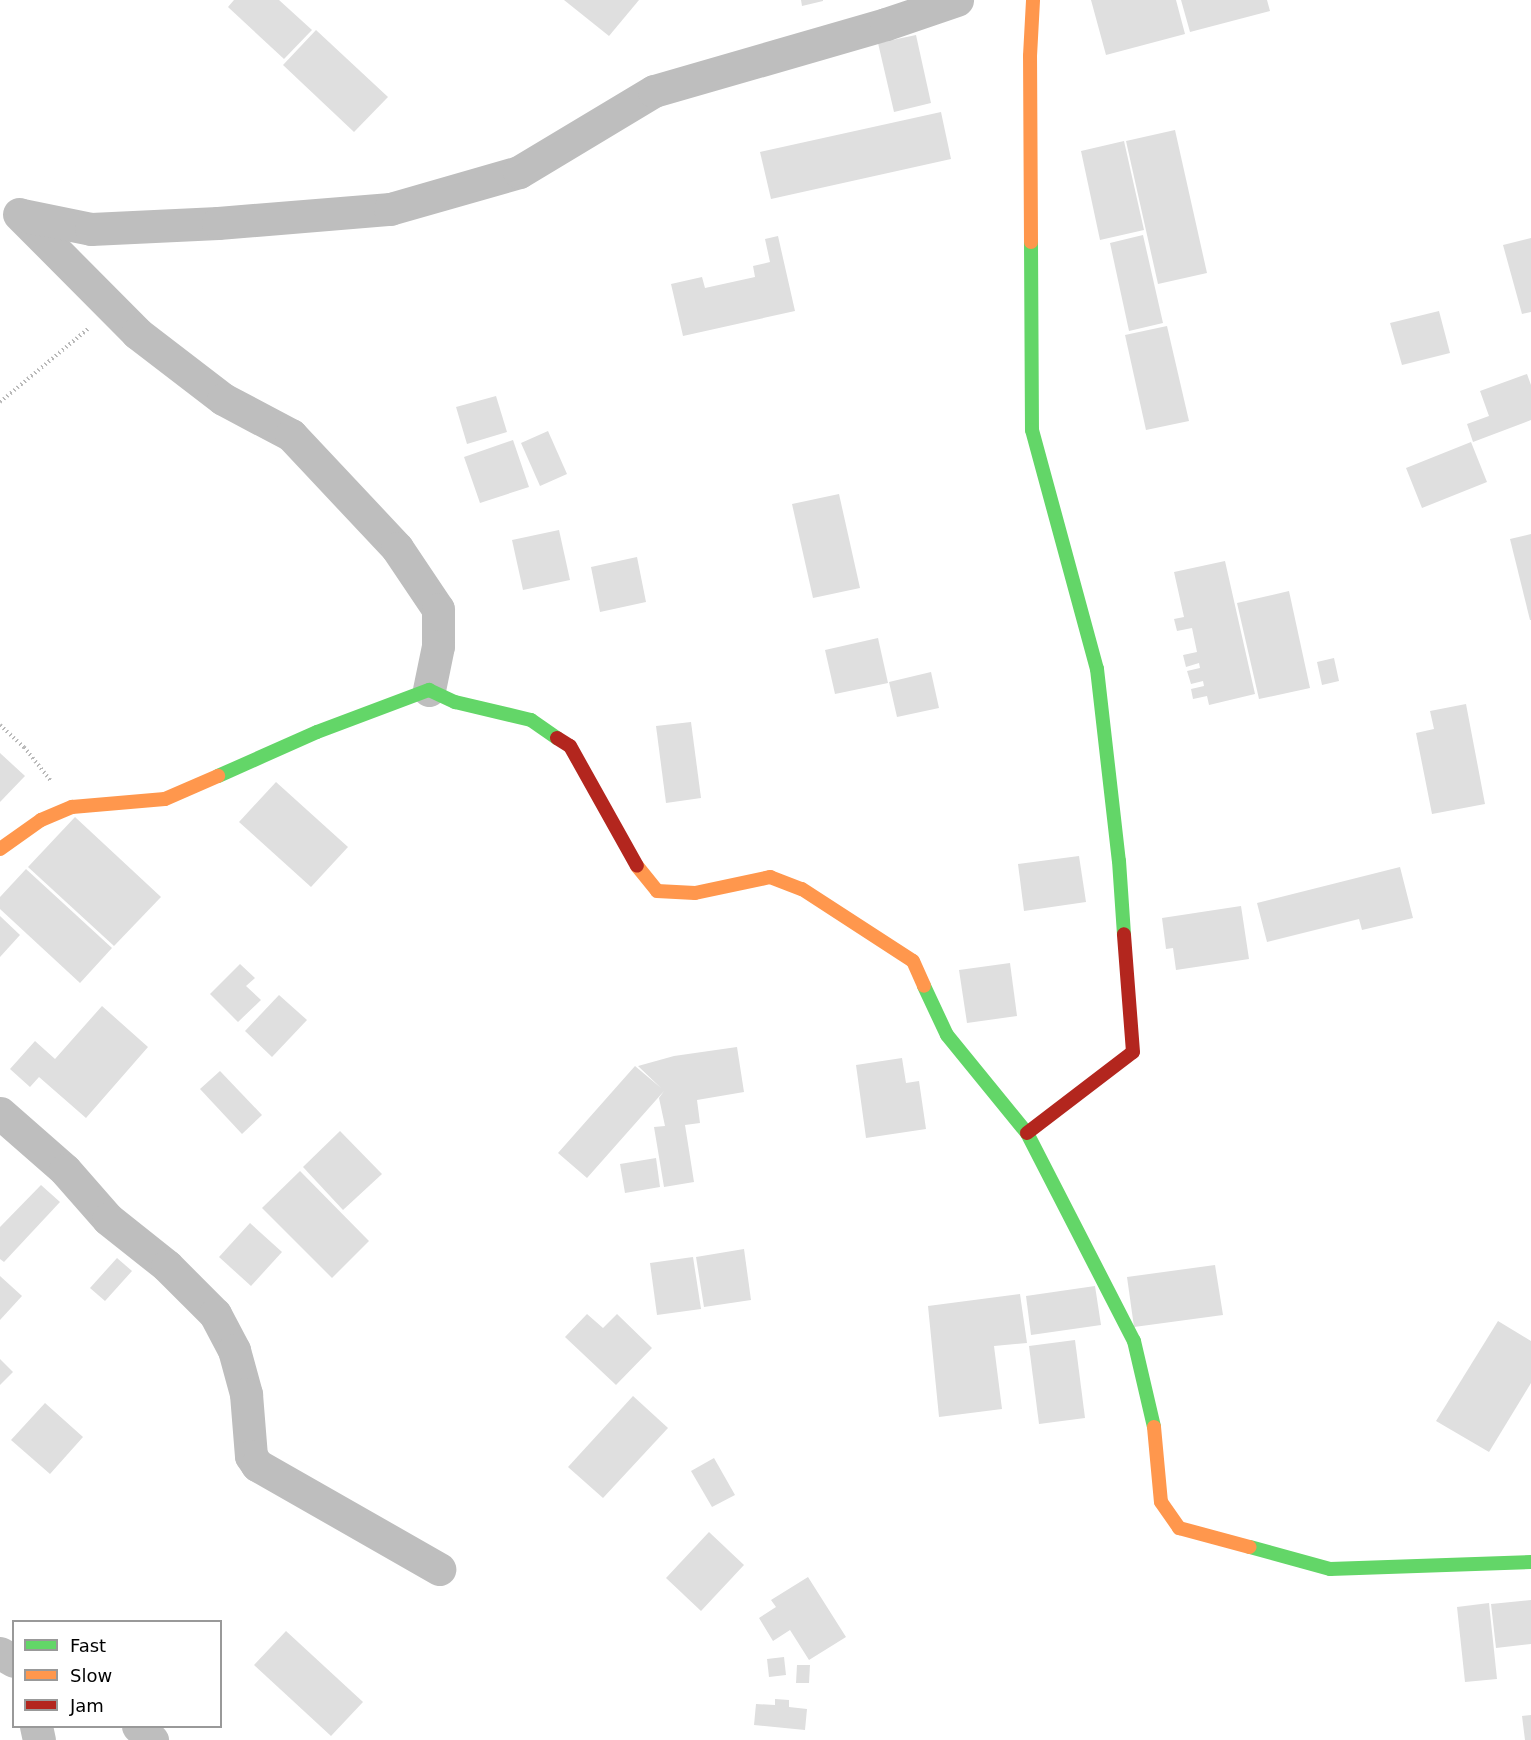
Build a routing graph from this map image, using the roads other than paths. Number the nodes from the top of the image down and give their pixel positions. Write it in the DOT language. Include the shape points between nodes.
graph roads {
  1 [pos="957,0"];
  2 [pos="1033,0"];
  3 [pos="11,212"];
  4 [pos="429,690"];
  5 [pos="0,849"];
  6 [pos="0,1113"];
  7 [pos="1028,1133"];
  8 [pos="1531,1562"];
  9 [pos="439,1569"];
  10 [pos="140,1728"];
  11 [pos="152,1740"];
  1 -- 3 [label="street" via="654,91 519,172 390,209 91,229"];
  2 -- 7 [label="street" via="1032,430 1097,669 1119,861 1133,1052"];
  3 -- 4 [label="street" via="137,333 223,399 291,435 397,548 438,609 438,646"];
  4 -- 5 [label="street" via="317,732 165,799 72,807 41,820"];
  4 -- 7 [label="street" via="455,702 531,720 570,746 642,876 657,891 695,893 770,877 802,889 913,961 947,1035"];
  6 -- 9 [label="street" via="65,1170 108,1220 167,1266 215,1314 234,1350 246,1394 251,1456 257,1465"];
  7 -- 8 [label="street" via="1134,1341 1153,1420 1161,1502 1179,1528 1330,1569"];
  10 -- 11 [label="street"];
}
